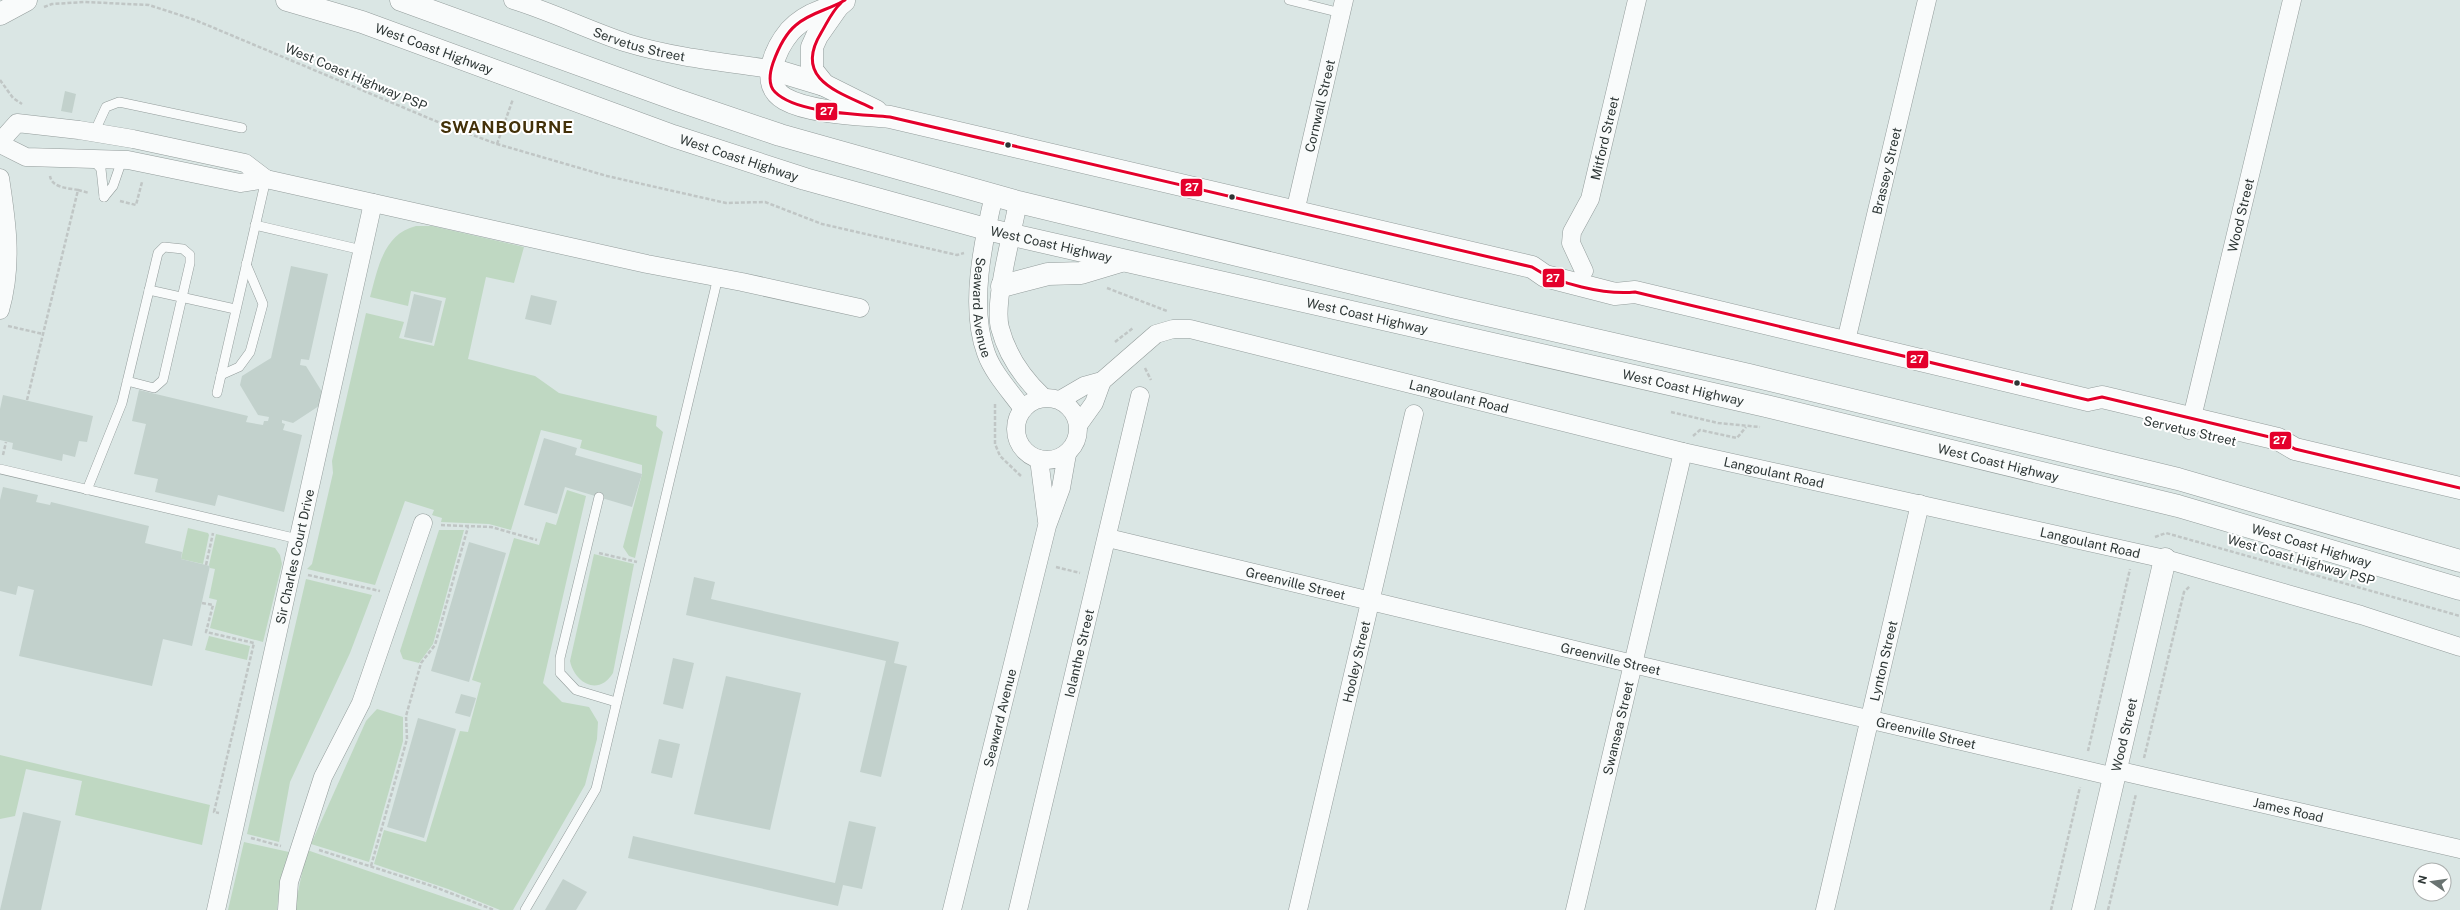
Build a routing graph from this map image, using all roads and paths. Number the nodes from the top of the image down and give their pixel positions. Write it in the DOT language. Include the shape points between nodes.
graph roads {
  1 [pos="287,0"];
  2 [pos="401,0"];
  3 [pos="513,0"];
  4 [pos="1289,0"];
  5 [pos="1637,0"];
  6 [pos="1927,0"];
  7 [pos="2292,0"];
  8 [pos="841,3"];
  9 [pos="32,5"];
  10 [pos="1343,6"];
  11 [pos="0,14"];
  12 [pos="771,69"];
  13 [pos="0,80"];
  14 [pos="824,85"];
  15 [pos="514,96"];
  16 [pos="28,108"];
  17 [pos="890,117"];
  18 [pos="242,128"];
  19 [pos="94,132"];
  20 [pos="0,143"];
  21 [pos="497,144"];
  22 [pos="49,158"];
  23 [pos="92,159"];
  24 [pos="122,160"];
  25 [pos="143,175"];
  26 [pos="0,178"];
  27 [pos="266,179"];
  28 [pos="994,195"];
  29 [pos="104,197"];
  30 [pos="1018,202"];
  31 [pos="373,203"];
  32 [pos="1295,212"];
  33 [pos="255,225"];
  34 [pos="986,229"];
  35 [pos="1012,235"];
  36 [pos="362,250"];
  37 [pos="961,261"];
  38 [pos="1122,261"];
  39 [pos="246,264"];
  40 [pos="1532,267"];
  41 [pos="1584,271"];
  42 [pos="718,277"];
  43 [pos="1002,286"];
  44 [pos="149,290"];
  45 [pos="1635,292"];
  46 [pos="182,297"];
  47 [pos="860,308"];
  48 [pos="0,310"];
  49 [pos="235,310"];
  50 [pos="0,324"];
  51 [pos="43,334"];
  52 [pos="1846,341"];
  53 [pos="221,375"];
  54 [pos="127,381"];
  55 [pos="1102,382"];
  56 [pos="217,393"];
  57 [pos="1140,396"];
  58 [pos="993,397"];
  59 [pos="1052,398"];
  60 [pos="27,400"];
  61 [pos="1023,409"];
  62 [pos="1671,412"];
  63 [pos="1414,414"];
  64 [pos="1079,424"];
  65 [pos="2190,424"];
  66 [pos="1746,427"];
  67 [pos="1761,427"];
  68 [pos="1687,444"];
  69 [pos="1067,454"];
  70 [pos="1039,459"];
  71 [pos="0,469"];
  72 [pos="1025,480"];
  73 [pos="2460,488"];
  74 [pos="87,490"];
  75 [pos="599,497"];
  76 [pos="1920,504"];
  77 [pos="422,523"];
  78 [pos="1047,526"];
  79 [pos="468,527"];
  80 [pos="206,529"];
  81 [pos="214,531"];
  82 [pos="221,533"];
  83 [pos="1108,538"];
  84 [pos="298,539"];
  85 [pos="537,540"];
  86 [pos="2135,548"];
  87 [pos="586,550"];
  88 [pos="2165,558"];
  89 [pos="2460,561"];
  90 [pos="1038,564"];
  91 [pos="206,565"];
  92 [pos="649,565"];
  93 [pos="291,571"];
  94 [pos="1087,574"];
  95 [pos="2190,585"];
  96 [pos="2460,589"];
  97 [pos="398,595"];
  98 [pos="1372,600"];
  99 [pos="202,603"];
  100 [pos="2460,616"];
  101 [pos="254,643"];
  102 [pos="259,644"];
  103 [pos="2460,647"];
  104 [pos="1633,664"];
  105 [pos="616,702"];
  106 [pos="1869,720"];
  107 [pos="2084,770"];
  108 [pos="2116,774"];
  109 [pos="2140,775"];
  110 [pos="232,834"];
  111 [pos="301,844"];
  112 [pos="2460,849"];
  113 [pos="371,866"];
  114 [pos="216,910"];
  115 [pos="287,910"];
  116 [pos="494,910"];
  117 [pos="525,910"];
  118 [pos="952,910"];
  119 [pos="1018,910"];
  120 [pos="1298,910"];
  121 [pos="1575,910"];
  122 [pos="1824,910"];
  123 [pos="2052,910"];
  124 [pos="2083,910"];
  125 [pos="2108,910"];
  1 -- 34 [label="main road, West Coast Highway" via="362,22 687,141 805,179"];
  2 -- 28 [label="main road, West Coast Highway" via="780,135"];
  3 -- 12 [label="street, Servetus Street" via="627,43 681,55"];
  4 -- 10 [label="lane"];
  5 -- 41 [label="street, Mitford Street" via="1590,198 1572,232 1571,243"];
  6 -- 52 [label="street, Brassey Street"];
  7 -- 65 [label="street, Wood Street"];
  8 -- 12 [label="main road" via="820,10 790,31 780,46"];
  8 -- 14 [label="main road" via="817,36 811,56 812,70"];
  9 -- 11 [label="main road"];
  9 -- 21 [label="path, West Coast Highway PSP" via="85,2 149,5 195,20 444,125"];
  10 -- 32 [label="street, Cornwall Street"];
  12 -- 14 [label="main road, Servetus Street"];
  12 -- 17 [label="main road, Servetus Street" via="770,83 775,92 792,102 827,110"];
  13 -- 16 [label="path" via="13,98"];
  14 -- 17 [label="main road, Servetus Street"];
  15 -- 21 [label="path"];
  17 -- 32 [label="main road, Servetus Street"];
  18 -- 19 [label="lane" via="119,102 106,107"];
  19 -- 20 [label="street" via="17,123"];
  19 -- 23 [label="street"];
  19 -- 27 [label="street" via="245,163"];
  20 -- 22 [label="street" via="26,157"];
  21 -- 37 [label="path, West Coast Highway PSP" via="607,176 726,203 765,202 822,224 957,255"];
  22 -- 23 [label="street"];
  22 -- 51 [label="path" via="51,181 55,185 78,190"];
  23 -- 24 [label="street"];
  23 -- 29 [label="lane" via="101,169"];
  24 -- 27 [label="street" via="240,183"];
  24 -- 29 [label="lane" via="113,186"];
  25 -- 29 [label="path" via="136,205"];
  26 -- 48 [label="street" via="9,233 5,294"];
  27 -- 31 [label="street"];
  27 -- 33 [label="lane"];
  28 -- 30 [label="main road, West Coast Highway"];
  28 -- 34 [label="street, Seaward Avenue"];
  30 -- 35 [label="street, Seaward Avenue"];
  30 -- 89 [label="main road, West Coast Highway" via="1452,307 1749,374 2178,479"];
  31 -- 36 [label="street, Sir Charles Court Drive"];
  31 -- 42 [label="street" via="646,264"];
  32 -- 40 [label="main road, Servetus Street"];
  33 -- 36 [label="lane"];
  33 -- 39 [label="lane"];
  34 -- 35 [label="main road, West Coast Highway"];
  34 -- 61 [label="street, Seaward Avenue" via="979,322 986,353"];
  35 -- 38 [label="main road, West Coast Highway"];
  35 -- 43 [label="street, Seaward Avenue"];
  36 -- 84 [label="street, Sir Charles Court Drive"];
  38 -- 43 [label="main road" via="1081,273 1048,274"];
  38 -- 96 [label="main road, West Coast Highway" via="1766,406 2178,506"];
  39 -- 49 [label="lane"];
  39 -- 53 [label="lane" via="263,304 250,352 239,367"];
  40 -- 41 [label="main road, Servetus Street" via="1548,263"];
  40 -- 45 [label="main road, Servetus Street" via="1546,276 1615,294"];
  41 -- 45 [label="main road, Servetus Street" via="1618,280"];
  42 -- 47 [label="street"];
  42 -- 92 [label="lane"];
  43 -- 59 [label="street, Seaward Avenue" via="998,308 1000,328 1008,349 1027,382"];
  44 -- 46 [label="lane"];
  44 -- 46 [label="lane" via="158,253 164,247 170,246 183,249 190,255"];
  44 -- 54 [label="lane"];
  45 -- 52 [label="main road, Servetus Street"];
  46 -- 49 [label="lane"];
  46 -- 54 [label="lane" via="163,380 154,388"];
  49 -- 53 [label="lane"];
  50 -- 51 [label="path"];
  51 -- 60 [label="path"];
  52 -- 65 [label="main road, Servetus Street" via="2088,400 2102,397"];
  53 -- 56 [label="lane"];
  54 -- 74 [label="lane" via="122,403"];
  55 -- 59 [label="street, Langoulant Road"];
  55 -- 64 [label="street, Langoulant Road" via="1094,403"];
  55 -- 68 [label="street, Langoulant Road" via="1156,334 1173,329 1190,329"];
  57 -- 83 [label="street, Iolanthe Street"];
  58 -- 72 [label="path" via="995,444 1000,456"];
  59 -- 61 [label="street" via="1032,401"];
  59 -- 64 [label="street" via="1069,406 1076,414"];
  61 -- 70 [label="street" via="1018,418 1017,438 1029,455"];
  62 -- 66 [label="path"];
  63 -- 98 [label="street, Hooley Street"];
  64 -- 69 [label="street" via="1077,441"];
  65 -- 73 [label="main road, Servetus Street" via="2278,439 2295,449"];
  66 -- 67 [label="path"];
  66 -- 68 [label="path" via="1738,438 1700,430"];
  68 -- 76 [label="street, Langoulant Road"];
  68 -- 104 [label="street, Swansea Street"];
  69 -- 70 [label="street" via="1054,460"];
  69 -- 78 [label="street, Seaward Avenue" via="1062,488"];
  70 -- 78 [label="street, Seaward Avenue"];
  71 -- 74 [label="lane"];
  74 -- 84 [label="lane"];
  75 -- 87 [label="lane"];
  76 -- 86 [label="street, Langoulant Road"];
  76 -- 106 [label="street, Lynton Street"];
  77 -- 79 [label="path"];
  77 -- 97 [label="street"];
  78 -- 90 [label="street, Seaward Avenue"];
  79 -- 85 [label="path" via="491,527"];
  79 -- 113 [label="path" via="435,645 421,664 406,716 407,739"];
  80 -- 81 [label="path"];
  81 -- 82 [label="path"];
  81 -- 91 [label="path"];
  83 -- 98 [label="street, Greenville Street"];
  83 -- 119 [label="street, Iolanthe Street"];
  84 -- 93 [label="street, Sir Charles Court Drive"];
  86 -- 88 [label="street, Langoulant Road"];
  86 -- 100 [label="path, West Coast Highway PSP" via="2166,533"];
  86 -- 107 [label="path"];
  87 -- 92 [label="path"];
  87 -- 105 [label="lane" via="560,658 560,673 576,690"];
  88 -- 103 [label="street, Langoulant Road" via="2361,614"];
  88 -- 108 [label="main road, Wood Street"];
  90 -- 94 [label="path"];
  90 -- 118 [label="street, Seaward Avenue"];
  92 -- 105 [label="lane"];
  93 -- 97 [label="path"];
  93 -- 110 [label="street, Sir Charles Court Drive"];
  95 -- 109 [label="path" via="2184,592"];
  97 -- 111 [label="street" via="361,703 323,777"];
  98 -- 104 [label="street, Greenville Street"];
  98 -- 120 [label="street, Hooley Street"];
  99 -- 101 [label="path" via="212,605 206,632"];
  101 -- 102 [label="path"];
  101 -- 110 [label="path" via="214,812 226,814 222,831"];
  104 -- 106 [label="street, Greenville Street"];
  104 -- 121 [label="street, Swansea Street"];
  105 -- 117 [label="lane" via="596,789"];
  106 -- 107 [label="street, Greenville Street"];
  106 -- 122 [label="street, Lynton Street"];
  107 -- 108 [label="street, Greenville Street"];
  107 -- 123 [label="path"];
  108 -- 109 [label="street, James Road"];
  108 -- 124 [label="main road, Wood Street"];
  109 -- 112 [label="street, James Road"];
  109 -- 125 [label="path"];
  110 -- 111 [label="path" via="288,847"];
  110 -- 114 [label="street, Sir Charles Court Drive"];
  111 -- 113 [label="path"];
  111 -- 115 [label="street" via="288,882"];
  113 -- 116 [label="path"];
}
